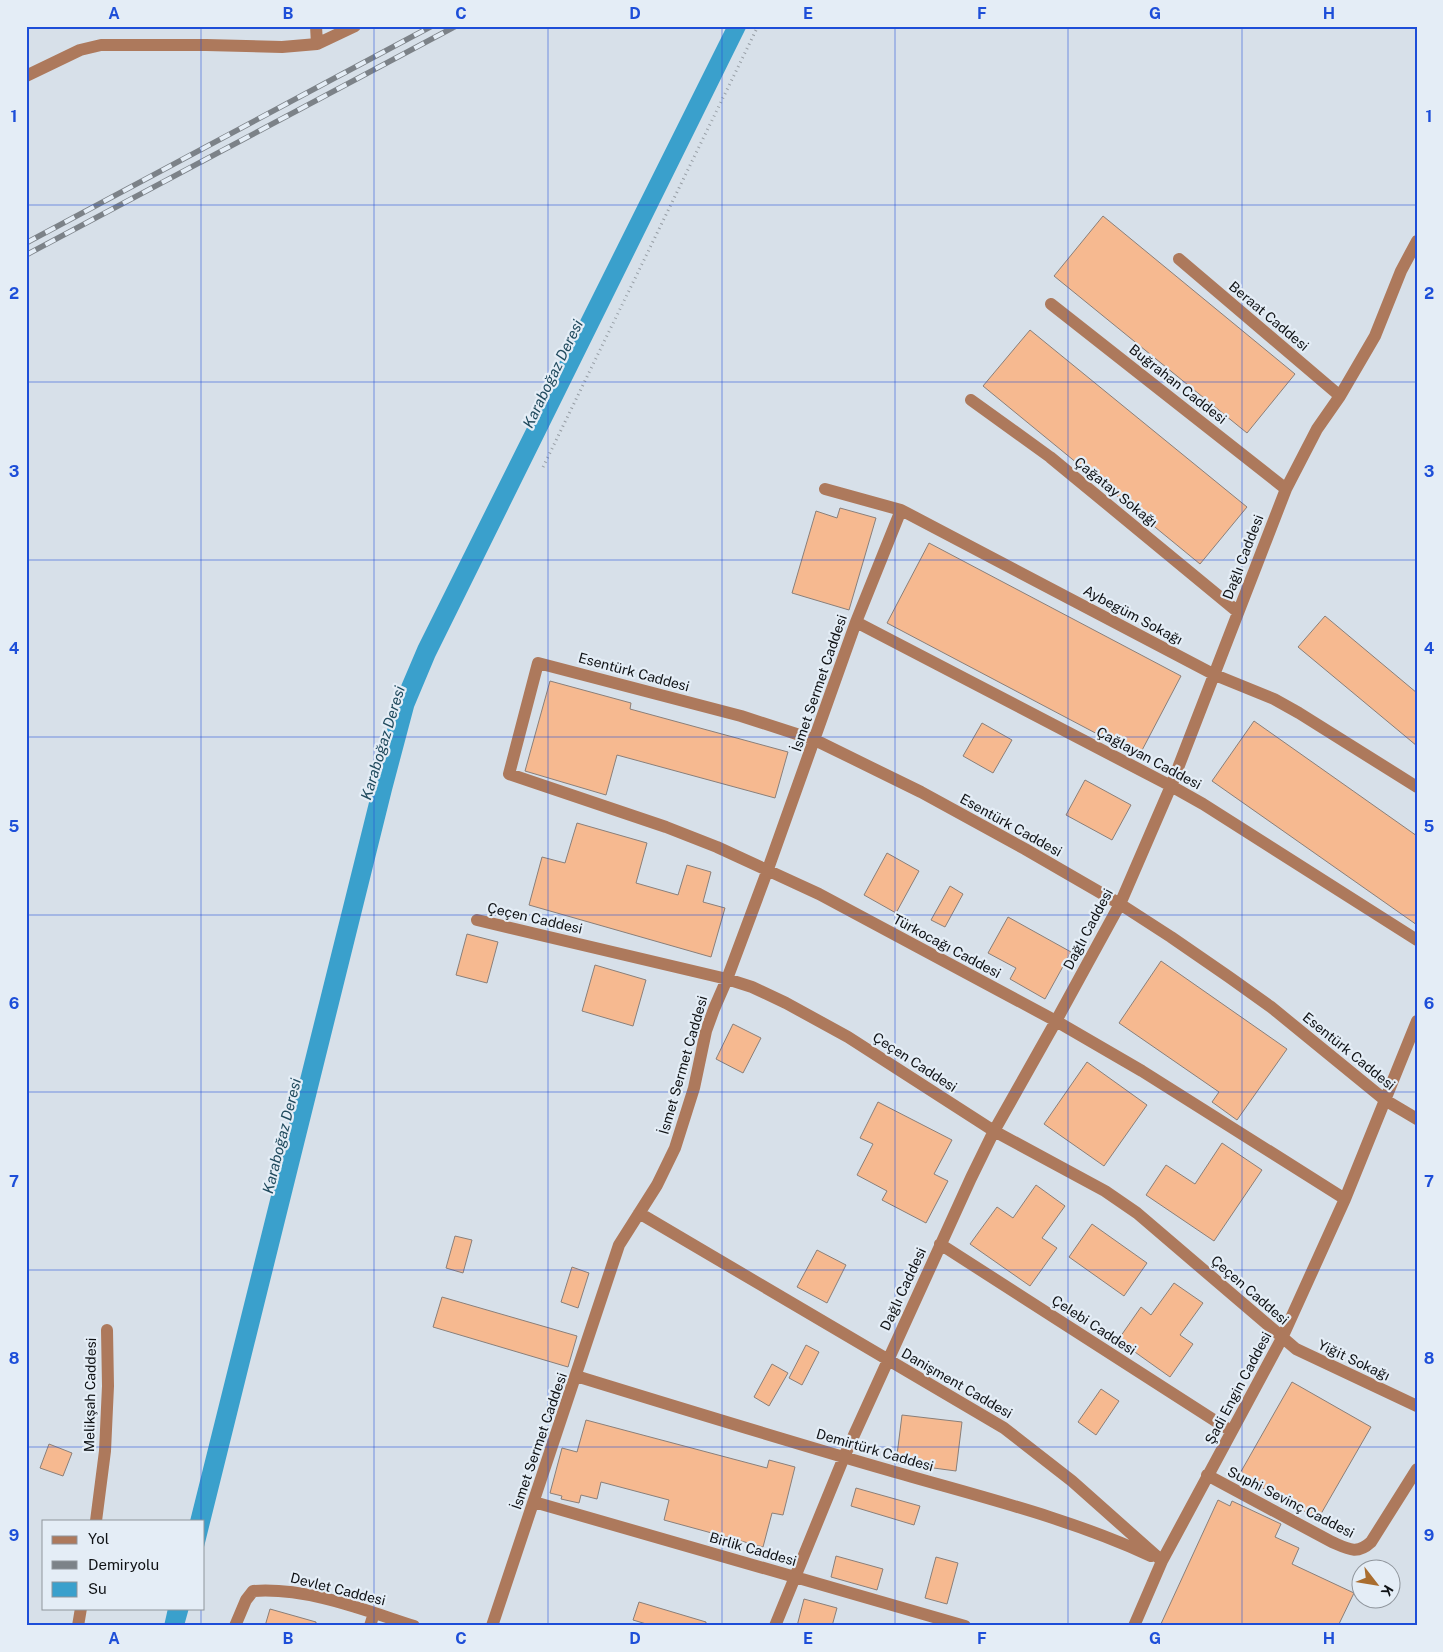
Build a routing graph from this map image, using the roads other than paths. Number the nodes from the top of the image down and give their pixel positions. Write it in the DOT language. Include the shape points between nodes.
graph roads {
  1 [pos="316,26"];
  2 [pos="355,26"];
  3 [pos="317,44"];
  4 [pos="26,76"];
  5 [pos="1417,241"];
  6 [pos="1179,259"];
  7 [pos="1051,304"];
  8 [pos="1340,396"];
  9 [pos="972,400"];
  10 [pos="826,489"];
  11 [pos="1286,489"];
  12 [pos="901,510"];
  13 [pos="1238,612"];
  14 [pos="856,622"];
  15 [pos="1215,675"];
  16 [pos="815,740"];
  17 [pos="509,774"];
  18 [pos="1171,786"];
  19 [pos="1417,787"];
  20 [pos="768,869"];
  21 [pos="1120,904"];
  22 [pos="477,920"];
  23 [pos="1417,940"];
  24 [pos="727,979"];
  25 [pos="1056,1021"];
  26 [pos="1417,1021"];
  27 [pos="1385,1100"];
  28 [pos="1417,1119"];
  29 [pos="994,1131"];
  30 [pos="1345,1199"];
  31 [pos="639,1213"];
  32 [pos="940,1244"];
  33 [pos="106,1330"];
  34 [pos="1282,1338"];
  35 [pos="887,1360"];
  36 [pos="576,1376"];
  37 [pos="1417,1406"];
  38 [pos="1232,1431"];
  39 [pos="844,1457"];
  40 [pos="1417,1469"];
  41 [pos="1207,1475"];
  42 [pos="534,1502"];
  43 [pos="96,1520"];
  44 [pos="1162,1561"];
  45 [pos="795,1577"];
  46 [pos="81,1610"];
  47 [pos="374,1613"];
  48 [pos="1138,1624"];
  49 [pos="78,1626"];
  50 [pos="235,1626"];
  51 [pos="370,1626"];
  52 [pos="414,1626"];
  53 [pos="492,1626"];
  54 [pos="775,1626"];
  55 [pos="965,1626"];
  1 -- 3 [label="street"];
  2 -- 3 [label="street"];
  3 -- 4 [label="street" via="282,47 101,44 80,50"];
  5 -- 8 [label="street, Dağlı Caddesi" via="1375,336"];
  6 -- 8 [label="street, Beraat Caddesi"];
  7 -- 11 [label="street, Buğrahan Caddesi"];
  8 -- 11 [label="street, Dağlı Caddesi" via="1317,429"];
  9 -- 13 [label="street, Çağatay Sokağı" via="1050,457"];
  10 -- 12 [label="street, Aybegüm Sokağı"];
  11 -- 13 [label="street, Dağlı Caddesi"];
  12 -- 14 [label="street, İsmet Sermet Caddesi"];
  12 -- 15 [label="street, Aybegüm Sokağı"];
  13 -- 15 [label="street, Dağlı Caddesi"];
  14 -- 16 [label="street, İsmet Sermet Caddesi"];
  14 -- 18 [label="street, Çağlayan Caddesi"];
  15 -- 18 [label="street, Dağlı Caddesi"];
  15 -- 19 [label="street, Aybegüm Sokağı" via="1282,704"];
  16 -- 17 [label="street, Esentürk Caddesi" via="741,716 538,662"];
  16 -- 20 [label="street, İsmet Sermet Caddesi"];
  16 -- 21 [label="street, Esentürk Caddesi" via="921,792"];
  17 -- 20 [label="street, Türkocağı Caddesi" via="666,827"];
  18 -- 21 [label="street, Dağlı Caddesi"];
  18 -- 23 [label="street, Çağlayan Caddesi"];
  20 -- 24 [label="street, İsmet Sermet Caddesi"];
  20 -- 25 [label="street, Türkocağı Caddesi"];
  21 -- 25 [label="street, Dağlı Caddesi"];
  21 -- 27 [label="street, Esentürk Caddesi" via="1270,1007"];
  22 -- 24 [label="street, Çeçen Caddesi"];
  24 -- 29 [label="street, Çeçen Caddesi" via="786,1003 848,1037"];
  24 -- 31 [label="street, İsmet Sermet Caddesi" via="706,1031 694,1088 675,1148"];
  25 -- 29 [label="street, Dağlı Caddesi"];
  25 -- 30 [label="street, Türkocağı Caddesi" via="1142,1071"];
  26 -- 27 [label="street, Şadi Engin Caddesi"];
  27 -- 28 [label="street, Esentürk Caddesi"];
  27 -- 30 [label="street, Şadi Engin Caddesi"];
  29 -- 32 [label="street, Dağlı Caddesi"];
  29 -- 34 [label="street, Çeçen Caddesi" via="1081,1177 1137,1213"];
  30 -- 34 [label="street, Şadi Engin Caddesi"];
  31 -- 35 [label="street, Danişment Caddesi"];
  31 -- 36 [label="street, İsmet Sermet Caddesi" via="619,1245"];
  32 -- 35 [label="street, Dağlı Caddesi"];
  32 -- 38 [label="street, Çelebi Caddesi"];
  33 -- 43 [label="street, Melikşah Caddesi" via="106,1432"];
  34 -- 37 [label="street, Yiğit Sokağı" via="1305,1354"];
  34 -- 38 [label="street, Şadi Engin Caddesi"];
  35 -- 39 [label="street, Dağlı Caddesi"];
  35 -- 44 [label="street, Danişment Caddesi" via="1004,1428 1072,1481"];
  36 -- 39 [label="street, Demirtürk Caddesi"];
  36 -- 42 [label="street, İsmet Sermet Caddesi"];
  38 -- 41 [label="street, Şadi Engin Caddesi"];
  39 -- 44 [label="street, Demirtürk Caddesi" via="1067,1522"];
  39 -- 45 [label="street, Dağlı Caddesi"];
  40 -- 41 [label="street, Suphi Sevinç Caddesi" via="1363,1550 1332,1542"];
  41 -- 44 [label="street, Şadi Engin Caddesi"];
  42 -- 45 [label="street, Birlik Caddesi"];
  42 -- 53 [label="street, İsmet Sermet Caddesi"];
  44 -- 48 [label="street, Şadi Engin Caddesi"];
  45 -- 54 [label="street, Dağlı Caddesi"];
  45 -- 55 [label="street, Birlik Caddesi"];
  46 -- 49 [label="street"];
  47 -- 50 [label="street, Devlet Caddesi" via="296,1592 253,1591"];
  47 -- 51 [label="street"];
  47 -- 52 [label="street, Devlet Caddesi"];
}
